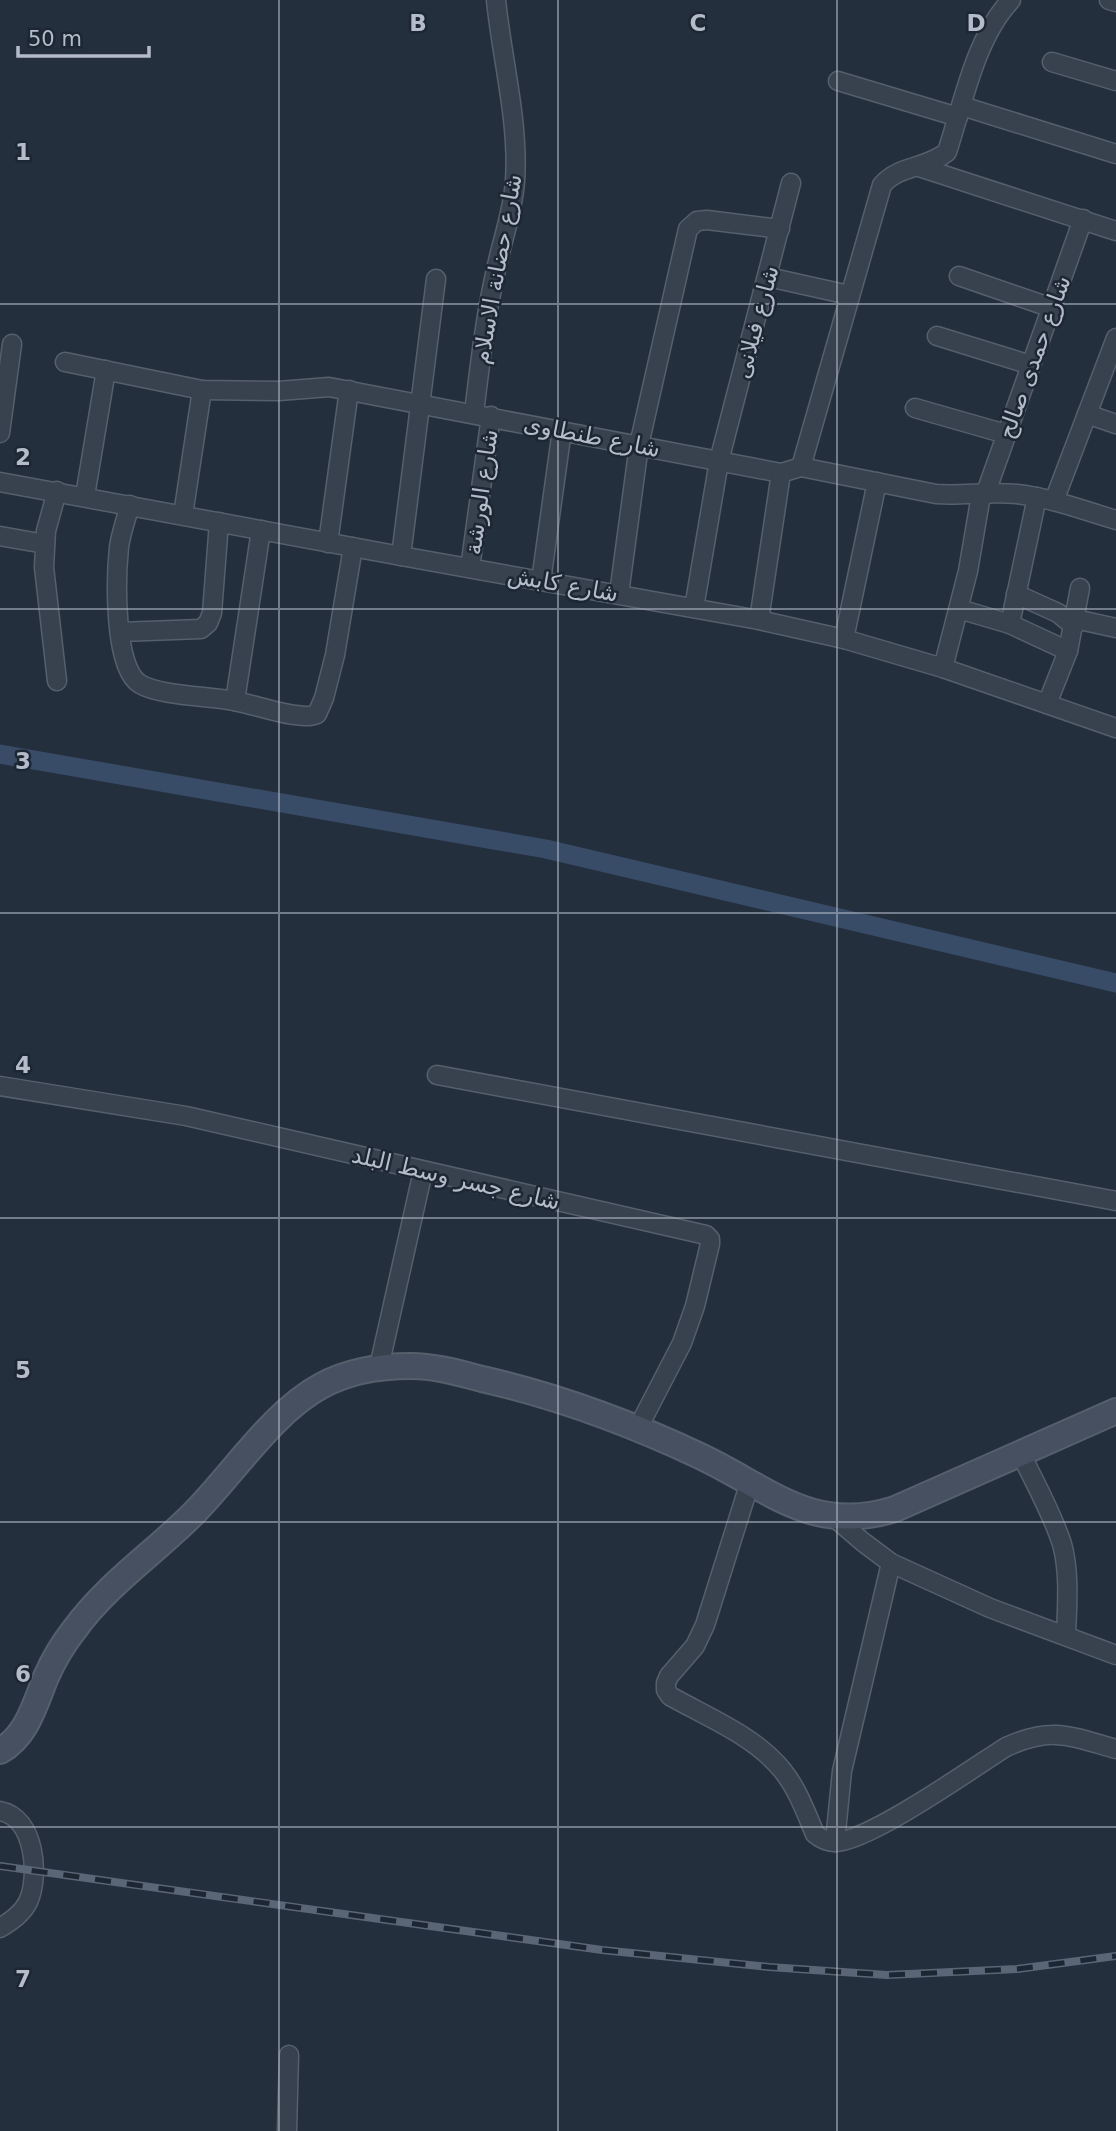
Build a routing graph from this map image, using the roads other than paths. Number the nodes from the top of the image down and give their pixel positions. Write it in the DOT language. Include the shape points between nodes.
graph roads {
  1 [pos="496,0"];
  2 [pos="1011,0"];
  3 [pos="1109,0"];
  4 [pos="1116,2"];
  5 [pos="1052,62"];
  6 [pos="838,81"];
  7 [pos="1116,81"];
  8 [pos="960,111"];
  9 [pos="1116,154"];
  10 [pos="919,167"];
  11 [pos="792,183"];
  12 [pos="1083,219"];
  13 [pos="780,229"];
  14 [pos="1116,231"];
  15 [pos="959,276"];
  16 [pos="768,277"];
  17 [pos="436,279"];
  18 [pos="849,295"];
  19 [pos="1052,308"];
  20 [pos="937,336"];
  21 [pos="1116,338"];
  22 [pos="12,344"];
  23 [pos="65,362"];
  24 [pos="1031,365"];
  25 [pos="106,370"];
  26 [pos="202,390"];
  27 [pos="349,390"];
  28 [pos="421,403"];
  29 [pos="915,408"];
  30 [pos="1087,414"];
  31 [pos="482,415"];
  32 [pos="1116,424"];
  33 [pos="562,430"];
  34 [pos="0,433"];
  35 [pos="1006,434"];
  36 [pos="639,445"];
  37 [pos="719,461"];
  38 [pos="801,467"];
  39 [pos="781,473"];
  40 [pos="0,482"];
  41 [pos="877,482"];
  42 [pos="57,491"];
  43 [pos="983,495"];
  44 [pos="85,496"];
  45 [pos="1045,499"];
  46 [pos="130,505"];
  47 [pos="183,515"];
  48 [pos="1116,520"];
  49 [pos="219,522"];
  50 [pos="261,530"];
  51 [pos="0,536"];
  52 [pos="328,543"];
  53 [pos="46,544"];
  54 [pos="353,547"];
  55 [pos="401,556"];
  56 [pos="470,568"];
  57 [pos="541,581"];
  58 [pos="1080,588"];
  59 [pos="619,594"];
  60 [pos="1016,594"];
  61 [pos="694,608"];
  62 [pos="959,609"];
  63 [pos="759,620"];
  64 [pos="1075,622"];
  65 [pos="1010,624"];
  66 [pos="1116,628"];
  67 [pos="120,632"];
  68 [pos="844,639"];
  69 [pos="1068,651"];
  70 [pos="943,668"];
  71 [pos="57,681"];
  72 [pos="235,701"];
  73 [pos="1047,704"];
  74 [pos="1116,728"];
  75 [pos="437,1075"];
  76 [pos="0,1086"];
  77 [pos="423,1171"];
  78 [pos="1116,1201"];
  79 [pos="379,1367"];
  80 [pos="1116,1411"];
  81 [pos="638,1428"];
  82 [pos="1021,1454"];
  83 [pos="750,1482"];
  84 [pos="835,1518"];
  85 [pos="891,1563"];
  86 [pos="1066,1636"];
  87 [pos="1116,1656"];
  88 [pos="1116,1749"];
  89 [pos="0,1751"];
  90 [pos="0,1811"];
  91 [pos="835,1842"];
  92 [pos="0,1928"];
  93 [pos="289,2055"];
  94 [pos="287,2131"];
  1 -- 31 [label="street, شارع حضانة الاسلام" via="515,137 515,181 487,313"];
  2 -- 8 [label="street" via="987,33"];
  3 -- 4 [label="street"];
  5 -- 7 [label="street"];
  6 -- 8 [label="street"];
  8 -- 9 [label="street"];
  8 -- 10 [label="street" via="947,152"];
  10 -- 12 [label="street"];
  10 -- 18 [label="street" via="898,171 882,185"];
  11 -- 13 [label="street, شارع فيلانى"];
  12 -- 14 [label="street"];
  12 -- 19 [label="street, شارع حمدى صالح"];
  13 -- 16 [label="street, شارع فيلانى"];
  13 -- 36 [label="street" via="707,220 688,229"];
  15 -- 19 [label="street"];
  16 -- 18 [label="street"];
  16 -- 37 [label="street, شارع فيلانى"];
  17 -- 28 [label="street"];
  18 -- 38 [label="street"];
  19 -- 24 [label="street, شارع حمدى صالح"];
  20 -- 24 [label="street"];
  21 -- 30 [label="street"];
  22 -- 34 [label="street"];
  23 -- 25 [label="street, شارع طنطاوى"];
  24 -- 35 [label="street, شارع حمدى صالح"];
  25 -- 26 [label="street, شارع طنطاوى"];
  25 -- 44 [label="street"];
  26 -- 27 [label="street, شارع طنطاوى"];
  26 -- 47 [label="street"];
  27 -- 28 [label="street, شارع طنطاوى"];
  27 -- 52 [label="street"];
  28 -- 31 [label="street, شارع طنطاوى"];
  28 -- 55 [label="street"];
  29 -- 35 [label="street"];
  30 -- 32 [label="street"];
  30 -- 45 [label="street"];
  31 -- 33 [label="street, شارع طنطاوى"];
  31 -- 56 [label="street, شارع الورشة"];
  33 -- 36 [label="street, شارع طنطاوى"];
  33 -- 57 [label="street"];
  35 -- 43 [label="street, شارع حمدى صالح"];
  36 -- 37 [label="street, شارع طنطاوى"];
  36 -- 59 [label="street"];
  37 -- 39 [label="street, شارع طنطاوى"];
  37 -- 61 [label="street, شارع فيلانى"];
  38 -- 39 [label="street, شارع طنطاوى"];
  38 -- 41 [label="street, شارع طنطاوى"];
  39 -- 63 [label="street"];
  40 -- 42 [label="street, شارع كابش"];
  41 -- 43 [label="street, شارع طنطاوى" via="936,494"];
  41 -- 68 [label="street"];
  42 -- 44 [label="street, شارع كابش"];
  42 -- 53 [label="street"];
  43 -- 45 [label="street, شارع طنطاوى"];
  43 -- 62 [label="street, شارع حمدى صالح"];
  44 -- 46 [label="street, شارع كابش"];
  45 -- 48 [label="street, شارع طنطاوى"];
  45 -- 60 [label="street"];
  46 -- 47 [label="street, شارع كابش"];
  46 -- 67 [label="street" via="120,544"];
  47 -- 49 [label="street, شارع كابش"];
  49 -- 50 [label="street, شارع كابش"];
  49 -- 67 [label="street" via="208,623 201,629"];
  50 -- 52 [label="street, شارع كابش"];
  50 -- 72 [label="street"];
  51 -- 53 [label="street"];
  52 -- 54 [label="street, شارع كابش"];
  53 -- 71 [label="street" via="44,567"];
  54 -- 55 [label="street, شارع كابش"];
  54 -- 72 [label="street" via="335,655 317,714 305,717"];
  55 -- 56 [label="street, شارع كابش"];
  56 -- 57 [label="street, شارع كابش"];
  57 -- 59 [label="street, شارع كابش"];
  58 -- 64 [label="street"];
  59 -- 61 [label="street, شارع كابش"];
  60 -- 64 [label="street"];
  60 -- 65 [label="street"];
  61 -- 63 [label="street, شارع كابش"];
  62 -- 65 [label="street"];
  62 -- 70 [label="street, شارع حمدى صالح"];
  63 -- 68 [label="street, شارع كابش"];
  64 -- 66 [label="street"];
  64 -- 69 [label="street"];
  65 -- 69 [label="street"];
  67 -- 72 [label="street" via="124,663 140,684"];
  68 -- 70 [label="street, شارع كابش"];
  69 -- 73 [label="street"];
  70 -- 73 [label="street, شارع كابش"];
  73 -- 74 [label="street, شارع كابش"];
  75 -- 78 [label="street"];
  76 -- 77 [label="street, شارع جسر وسط البلد" via="186,1116"];
  77 -- 79 [label="street"];
  77 -- 81 [label="street, شارع جسر وسط البلد" via="701,1233 710,1239 682,1343"];
  79 -- 81 [label="street" via="415,1366 500,1383"];
  79 -- 89 [label="street" via="321,1386 272,1424 196,1511 82,1619 59,1652 19,1735"];
  80 -- 82 [label="street"];
  81 -- 83 [label="street"];
  82 -- 84 [label="street" via="895,1509"];
  82 -- 86 [label="street" via="1062,1545 1067,1577"];
  83 -- 84 [label="street" via="794,1507"];
  83 -- 91 [label="street" via="705,1625 695,1646 669,1676 666,1690 766,1753 798,1796 815,1835"];
  84 -- 85 [label="street"];
  85 -- 86 [label="street"];
  85 -- 91 [label="street" via="842,1771"];
  86 -- 87 [label="street"];
  88 -- 91 [label="street" via="1048,1733 1026,1737 882,1824"];
  90 -- 92 [label="street" via="23,1827 33,1847 34,1870 27,1904"];
  93 -- 94 [label="street"];
}
